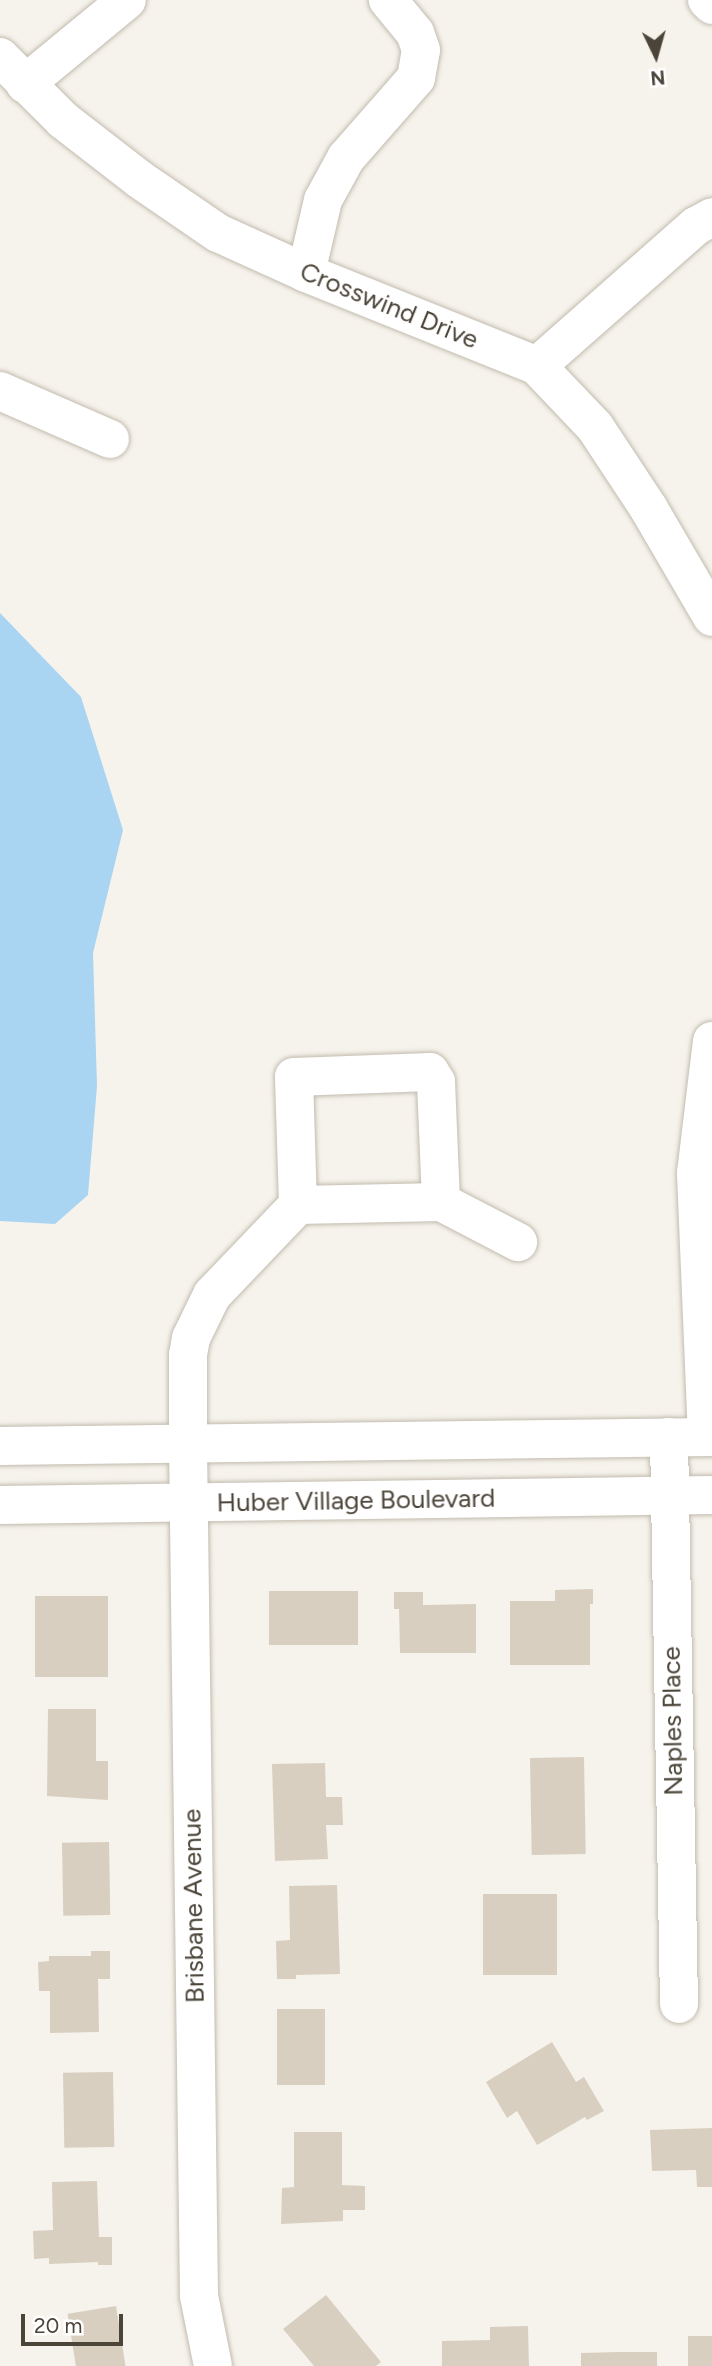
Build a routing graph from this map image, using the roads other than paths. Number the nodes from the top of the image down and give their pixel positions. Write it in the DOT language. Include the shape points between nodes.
graph roads {
  1 [pos="127,0"];
  2 [pos="388,0"];
  3 [pos="707,0"];
  4 [pos="712,5"];
  5 [pos="12,70"];
  6 [pos="712,217"];
  7 [pos="306,273"];
  8 [pos="537,366"];
  9 [pos="0,391"];
  10 [pos="110,439"];
  11 [pos="712,617"];
  12 [pos="710,1058"];
  13 [pos="441,1202"];
  14 [pos="298,1205"];
  15 [pos="518,1242"];
  16 [pos="669,1437"];
  17 [pos="710,1437"];
  18 [pos="188,1445"];
  19 [pos="0,1446"];
  20 [pos="712,1495"];
  21 [pos="669,1496"];
  22 [pos="188,1503"];
  23 [pos="0,1505"];
  24 [pos="679,2004"];
  25 [pos="213,2366"];
  1 -- 5 [label="street"];
  2 -- 7 [label="street" via="415,33 421,50 416,78 346,158 323,200"];
  3 -- 4 [label="street"];
  5 -- 7 [label="street, Crosswind Drive" via="64,120 139,179 218,233"];
  6 -- 8 [label="street" via="696,226"];
  7 -- 8 [label="street, Crosswind Drive"];
  8 -- 11 [label="street, Crosswind Drive" via="595,427"];
  9 -- 10 [label="street"];
  12 -- 17 [label="street" via="696,1172"];
  13 -- 14 [label="street"];
  13 -- 14 [label="street" via="436,1082 430,1072 294,1077"];
  13 -- 15 [label="street"];
  14 -- 18 [label="street, Brisbane Avenue" via="212,1295 199,1317 188,1355"];
  16 -- 17 [label="street"];
  16 -- 18 [label="street"];
  16 -- 21 [label="street, Naples Place"];
  18 -- 19 [label="street"];
  18 -- 22 [label="street, Brisbane Avenue"];
  20 -- 21 [label="street, Huber Village Boulevard"];
  21 -- 22 [label="street, Huber Village Boulevard"];
  21 -- 24 [label="street, Naples Place"];
  22 -- 23 [label="street, Huber Village Boulevard"];
  22 -- 25 [label="street, Brisbane Avenue" via="200,2296"];
}
